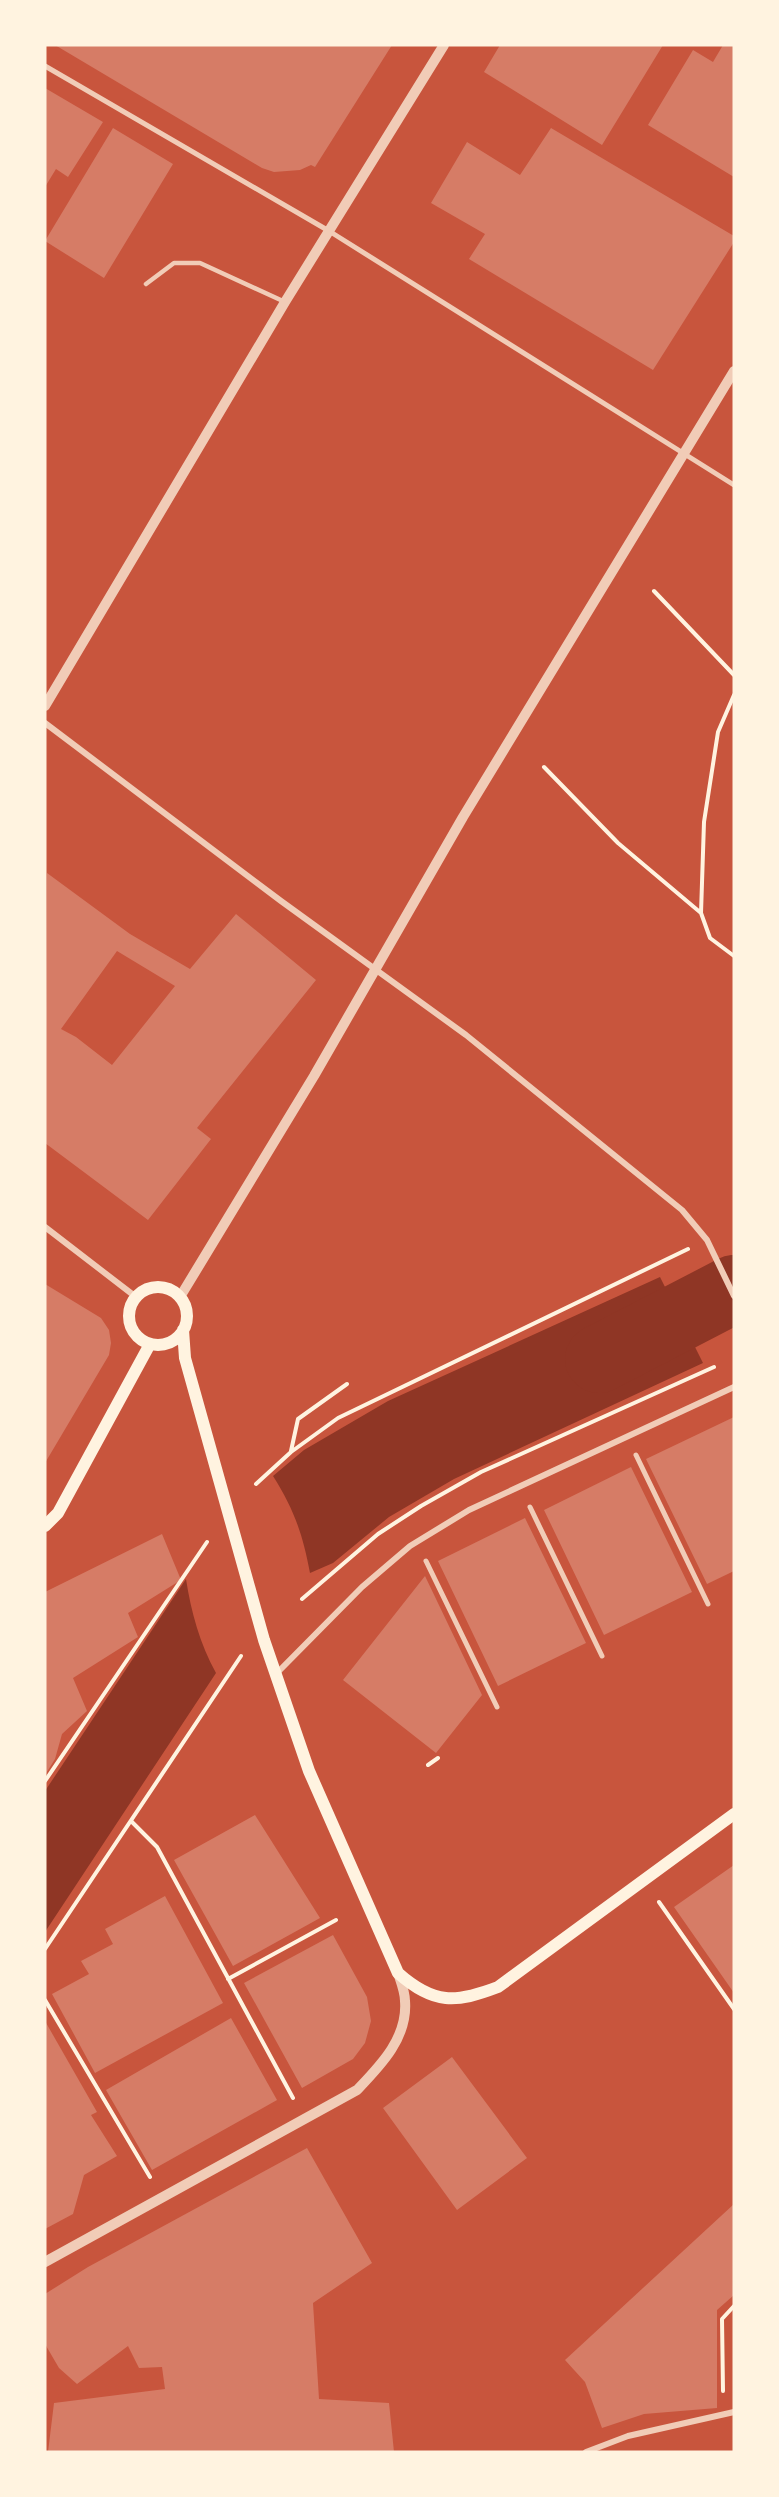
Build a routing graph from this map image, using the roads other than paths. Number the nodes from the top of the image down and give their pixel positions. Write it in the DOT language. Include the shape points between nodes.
graph roads {
  1 [pos="444,45"];
  2 [pos="45,66"];
  3 [pos="329,231"];
  4 [pos="146,284"];
  5 [pos="285,302"];
  6 [pos="734,371"];
  7 [pos="684,456"];
  8 [pos="734,486"];
  9 [pos="45,706"];
  10 [pos="45,723"];
  11 [pos="376,967"];
  12 [pos="45,1227"];
  13 [pos="734,1296"];
  14 [pos="136,1297"];
  15 [pos="180,1298"];
  16 [pos="183,1330"];
  17 [pos="150,1344"];
  18 [pos="734,1386"];
  19 [pos="636,1455"];
  20 [pos="530,1507"];
  21 [pos="45,1526"];
  22 [pos="426,1561"];
  23 [pos="708,1604"];
  24 [pos="602,1656"];
  25 [pos="276,1674"];
  26 [pos="497,1707"];
  27 [pos="734,1814"];
  28 [pos="398,1973"];
  29 [pos="45,2262"];
  30 [pos="734,2412"];
  31 [pos="586,2452"];
  1 -- 3 [label="street"];
  2 -- 3 [label="street"];
  3 -- 5 [label="street"];
  3 -- 7 [label="street"];
  4 -- 5 [label="lane" via="174,263 200,263"];
  5 -- 9 [label="street"];
  6 -- 7 [label="street"];
  7 -- 8 [label="street"];
  7 -- 11 [label="street"];
  10 -- 11 [label="street"];
  11 -- 13 [label="street" via="682,1210 707,1240"];
  11 -- 15 [label="street"];
  12 -- 14 [label="street"];
  14 -- 15 [label="main road" via="163,1287"];
  14 -- 17 [label="main road" via="128,1315 130,1325 141,1340"];
  15 -- 16 [label="main road" via="186,1313"];
  16 -- 17 [label="main road" via="169,1343"];
  16 -- 25 [label="main road" via="185,1358"];
  17 -- 21 [label="main road" via="58,1513"];
  18 -- 25 [label="street" via="469,1510 410,1546 362,1587"];
  19 -- 23 [label="street"];
  20 -- 24 [label="street"];
  22 -- 26 [label="street"];
  25 -- 28 [label="main road" via="309,1771"];
  27 -- 28 [label="main road" via="498,1987 467,1998 447,1998 418,1991"];
  28 -- 29 [label="street" via="405,2002 400,2034 384,2061 357,2090"];
  30 -- 31 [label="street" via="628,2436"];
}
